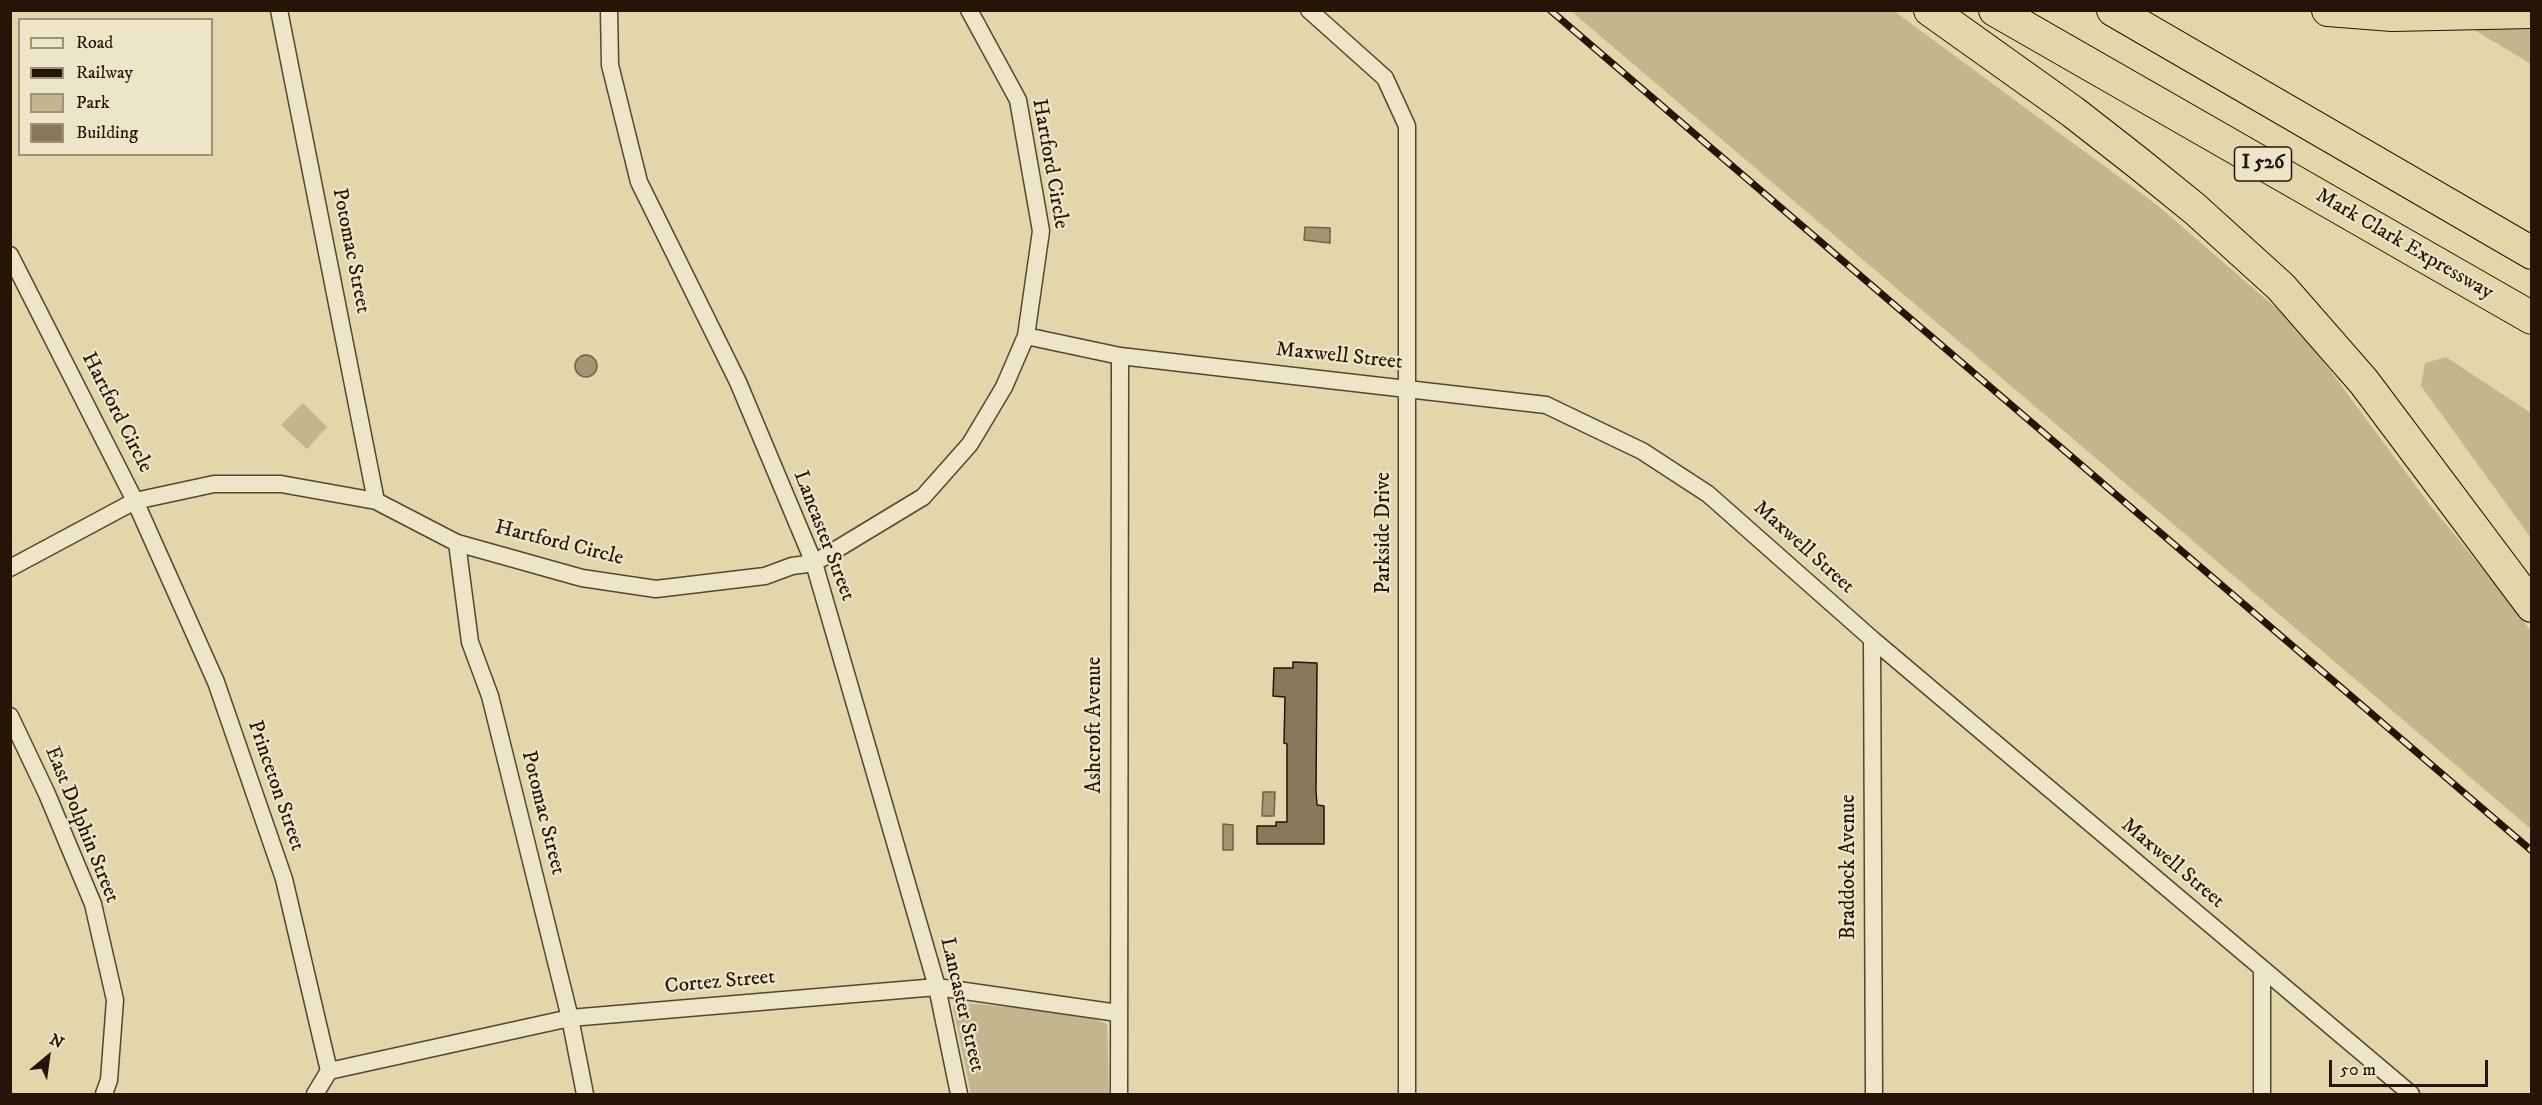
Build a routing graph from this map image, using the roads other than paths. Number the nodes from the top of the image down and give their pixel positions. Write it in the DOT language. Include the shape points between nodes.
graph roads {
  1 [pos="279,10"];
  2 [pos="609,10"];
  3 [pos="969,10"];
  4 [pos="1309,10"];
  5 [pos="1930,10"];
  6 [pos="1995,10"];
  7 [pos="2113,10"];
  8 [pos="2328,10"];
  9 [pos="2532,12"];
  10 [pos="2532,253"];
  11 [pos="10,255"];
  12 [pos="2532,318"];
  13 [pos="1026,336"];
  14 [pos="1120,356"];
  15 [pos="1407,388"];
  16 [pos="135,501"];
  17 [pos="376,501"];
  18 [pos="458,543"];
  19 [pos="814,563"];
  20 [pos="10,568"];
  21 [pos="2532,606"];
  22 [pos="1872,639"];
  23 [pos="10,716"];
  24 [pos="2262,970"];
  25 [pos="937,987"];
  26 [pos="1118,1013"];
  27 [pos="570,1018"];
  28 [pos="329,1071"];
  29 [pos="104,1095"];
  30 [pos="315,1095"];
  31 [pos="585,1095"];
  32 [pos="958,1095"];
  33 [pos="1119,1095"];
  34 [pos="1407,1095"];
  35 [pos="1874,1095"];
  36 [pos="2262,1095"];
  37 [pos="2411,1095"];
  1 -- 17 [label="street, Potomac Street"];
  2 -- 19 [label="street, Lancaster Street" via="610,65 639,182 738,382"];
  3 -- 13 [label="street, Hartford Circle" via="1018,100 1041,231"];
  4 -- 15 [label="street, Parkside Drive" via="1385,78 1407,126"];
  5 -- 21 [label="highway" via="2138,162 2281,287 2364,382"];
  6 -- 12 [label="highway, Mark Clark Expressway / I 526"];
  7 -- 10 [label="highway, I 526"];
  8 -- 9 [label="highway" via="2392,15"];
  11 -- 16 [label="street, Hartford Circle"];
  13 -- 14 [label="street, Maxwell Street"];
  13 -- 19 [label="street, Hartford Circle" via="1004,387 970,444 923,497"];
  14 -- 15 [label="street, Maxwell Street"];
  14 -- 26 [label="street, Ashcroft Avenue"];
  15 -- 22 [label="street, Maxwell Street" via="1546,405 1642,451 1708,494"];
  15 -- 34 [label="street, Parkside Drive"];
  16 -- 17 [label="street, Hartford Circle" via="213,484 282,484"];
  16 -- 20 [label="street"];
  16 -- 28 [label="street, Princeton Street" via="216,682 284,879"];
  17 -- 18 [label="street, Hartford Circle"];
  18 -- 19 [label="street, Hartford Circle" via="582,578 656,589 765,576"];
  18 -- 27 [label="street, Potomac Street" via="470,642 490,696"];
  19 -- 25 [label="street, Lancaster Street"];
  22 -- 24 [label="street, Maxwell Street"];
  22 -- 35 [label="street, Braddock Avenue"];
  23 -- 29 [label="street, East Dolphin Street" via="93,904 115,1000 109,1080"];
  24 -- 36 [label="street"];
  24 -- 37 [label="street, Maxwell Street"];
  25 -- 26 [label="street, Cortez Street"];
  25 -- 27 [label="street, Cortez Street"];
  25 -- 32 [label="street, Lancaster Street"];
  26 -- 33 [label="street, Ashcroft Avenue"];
  27 -- 28 [label="street, Cortez Street"];
  27 -- 31 [label="street, Potomac Street"];
  28 -- 30 [label="street"];
}
